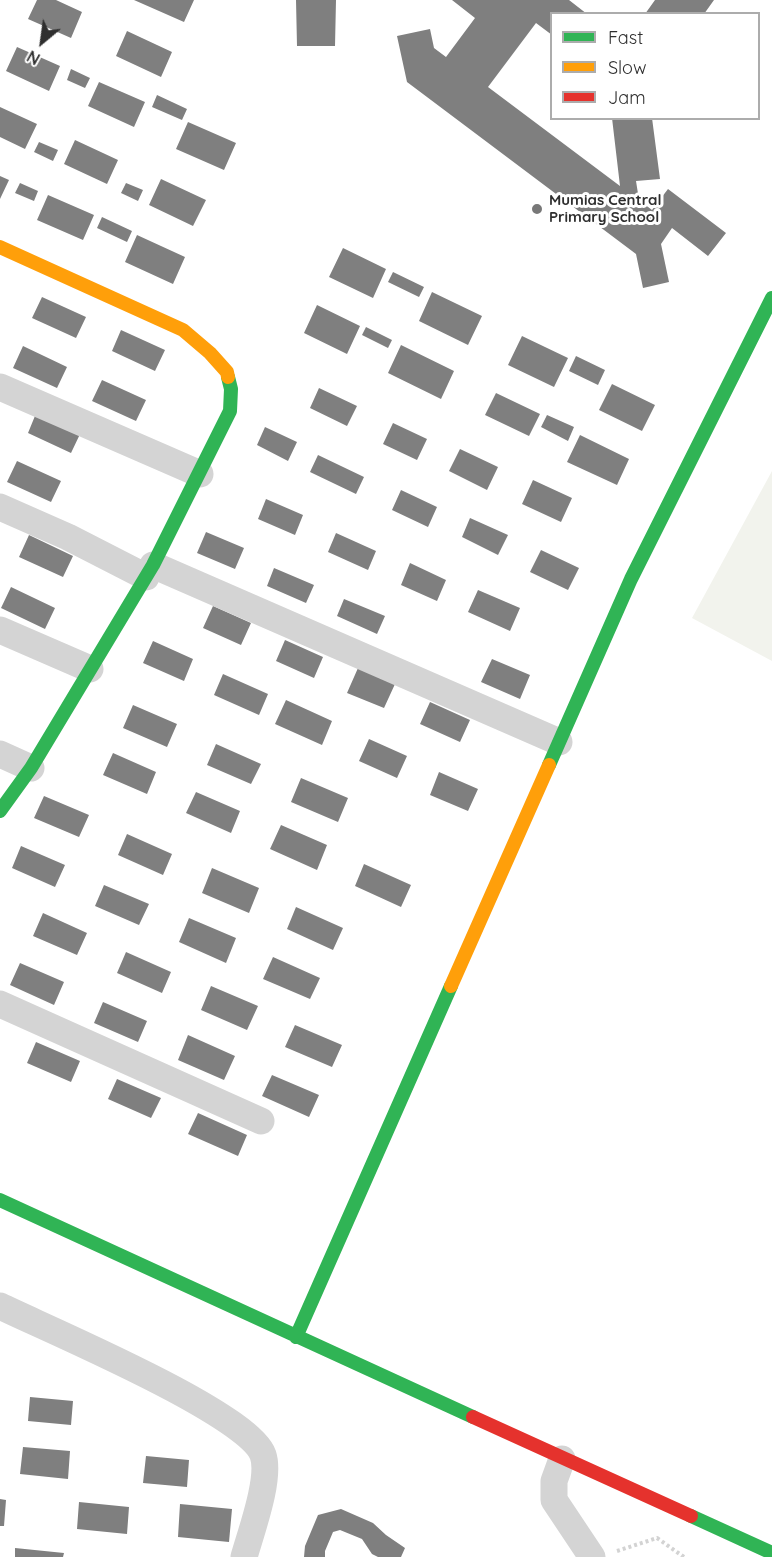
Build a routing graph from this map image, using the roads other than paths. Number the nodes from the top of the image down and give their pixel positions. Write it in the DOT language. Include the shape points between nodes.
graph roads {
  1 [pos="0,247"];
  2 [pos="772,298"];
  3 [pos="0,387"];
  4 [pos="200,474"];
  5 [pos="0,507"];
  6 [pos="149,571"];
  7 [pos="0,630"];
  8 [pos="90,669"];
  9 [pos="559,741"];
  10 [pos="0,754"];
  11 [pos="31,768"];
  12 [pos="0,811"];
  13 [pos="0,1004"];
  14 [pos="261,1121"];
  15 [pos="0,1200"];
  16 [pos="0,1306"];
  17 [pos="296,1337"];
  18 [pos="562,1459"];
  19 [pos="772,1553"];
  20 [pos="604,1554"];
  21 [pos="244,1557"];
  1 -- 4 [label="street" via="183,330 227,372 230,411"];
  2 -- 9 [label="street" via="631,579"];
  3 -- 4 [label="street"];
  4 -- 6 [label="street"];
  5 -- 6 [label="street"];
  6 -- 8 [label="street"];
  6 -- 9 [label="street"];
  7 -- 8 [label="street"];
  8 -- 11 [label="street"];
  9 -- 17 [label="street"];
  10 -- 11 [label="street"];
  11 -- 12 [label="street"];
  13 -- 14 [label="street"];
  15 -- 17 [label="street"];
  16 -- 21 [label="street" via="144,1373 230,1422 252,1440 263,1453 267,1470"];
  17 -- 18 [label="street"];
  18 -- 19 [label="street"];
  18 -- 20 [label="street" via="554,1481 554,1500"];
}
